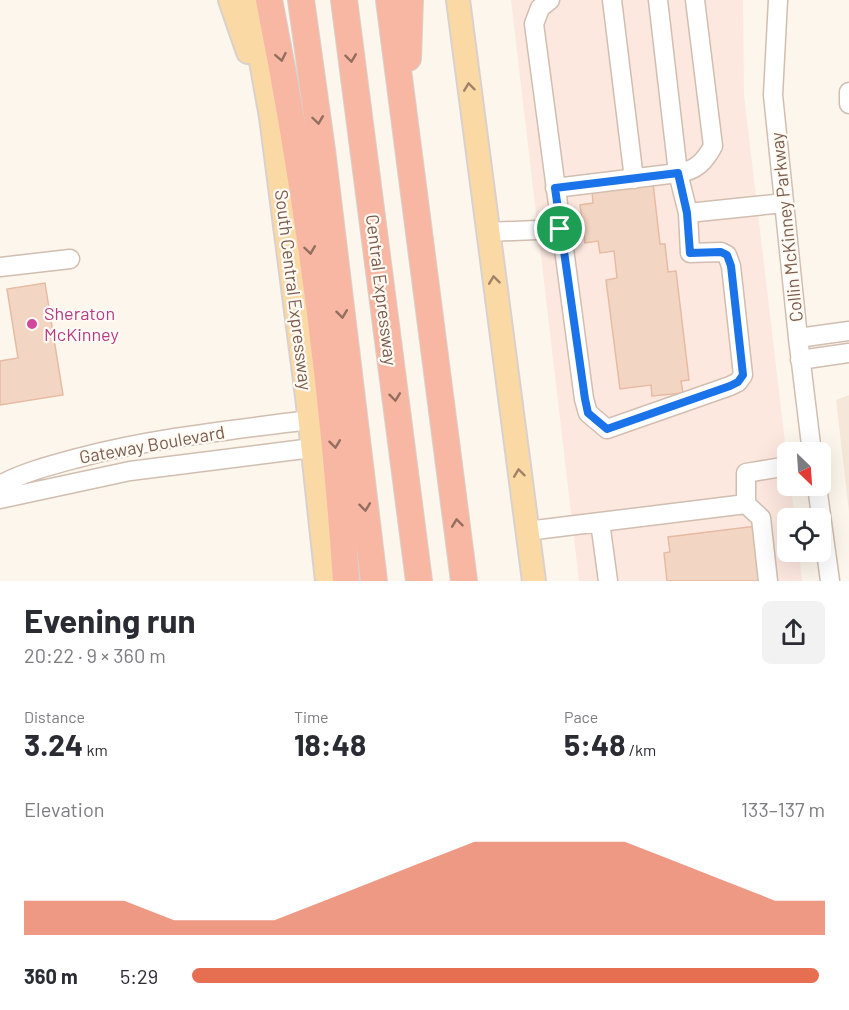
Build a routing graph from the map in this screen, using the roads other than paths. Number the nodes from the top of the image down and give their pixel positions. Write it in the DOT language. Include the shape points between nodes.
graph roads {
  1 [pos="230,0"];
  2 [pos="250,0"];
  3 [pos="269,0"];
  4 [pos="301,0"];
  5 [pos="344,0"];
  6 [pos="389,0"];
  7 [pos="410,0"];
  8 [pos="458,0"];
  9 [pos="550,0"];
  10 [pos="612,0"];
  11 [pos="658,0"];
  12 [pos="695,0"];
  13 [pos="778,0"];
  14 [pos="849,96"];
  15 [pos="849,104"];
  16 [pos="403,109"];
  17 [pos="271,117"];
  18 [pos="678,173"];
  19 [pos="634,179"];
  20 [pos="555,188"];
  21 [pos="784,203"];
  22 [pos="687,213"];
  23 [pos="560,229"];
  24 [pos="488,232"];
  25 [pos="70,259"];
  26 [pos="0,267"];
  27 [pos="849,331"];
  28 [pos="798,338"];
  29 [pos="849,353"];
  30 [pos="800,360"];
  31 [pos="309,420"];
  32 [pos="811,442"];
  33 [pos="312,448"];
  34 [pos="777,468"];
  35 [pos="0,485"];
  36 [pos="818,496"];
  37 [pos="0,499"];
  38 [pos="746,504"];
  39 [pos="600,522"];
  40 [pos="527,531"];
  41 [pos="374,580"];
  42 [pos="327,581"];
  43 [pos="346,581"];
  44 [pos="419,581"];
  45 [pos="464,581"];
  46 [pos="534,581"];
  47 [pos="608,581"];
  48 [pos="768,581"];
  49 [pos="830,581"];
  1 -- 17 [label="main road" via="247,46 256,87"];
  2 -- 17 [label="main road, South Central Expressway"];
  3 -- 43 [label="highway, one-way" via="286,82 318,307 340,492"];
  4 -- 41 [label="highway, one-way"];
  5 -- 44 [label="highway, Central Expressway, one-way"];
  6 -- 16 [label="highway"];
  7 -- 16 [label="highway"];
  24 -- 8 [label="main road, one-way"];
  9 -- 20 [label="street" via="540,8 534,24"];
  10 -- 19 [label="street"];
  11 -- 18 [label="street"];
  12 -- 18 [label="street" via="713,146 705,160 690,172"];
  13 -- 21 [label="street, Collin McKinney Parkway" via="773,95"];
  14 -- 15 [label="street"];
  45 -- 16 [label="highway, one-way"];
  17 -- 31 [label="main road, South Central Expressway"];
  18 -- 19 [label="street"];
  18 -- 22 [label="street"];
  19 -- 20 [label="street"];
  20 -- 23 [label="street"];
  21 -- 22 [label="street"];
  21 -- 28 [label="street, Collin McKinney Parkway"];
  22 -- 23 [label="street" via="690,253 721,252 727,255 731,266 743,375 730,386 607,429 588,413"];
  23 -- 24 [label="street"];
  40 -- 24 [label="main road, one-way"];
  25 -- 26 [label="street"];
  27 -- 28 [label="street"];
  28 -- 30 [label="street, Collin McKinney Parkway"];
  29 -- 30 [label="street"];
  30 -- 32 [label="street, Collin McKinney Parkway"];
  31 -- 33 [label="main road, South Central Expressway"];
  31 -- 35 [label="street, Gateway Boulevard" via="103,451 50,465"];
  33 -- 37 [label="street, Gateway Boulevard" via="130,471"];
  33 -- 42 [label="main road, South Central Expressway"];
  34 -- 38 [label="street" via="746,473"];
  36 -- 49 [label="street"];
  38 -- 39 [label="street"];
  38 -- 48 [label="street" via="761,518"];
  39 -- 40 [label="street"];
  39 -- 47 [label="street"];
  40 -- 46 [label="main road"];
}
